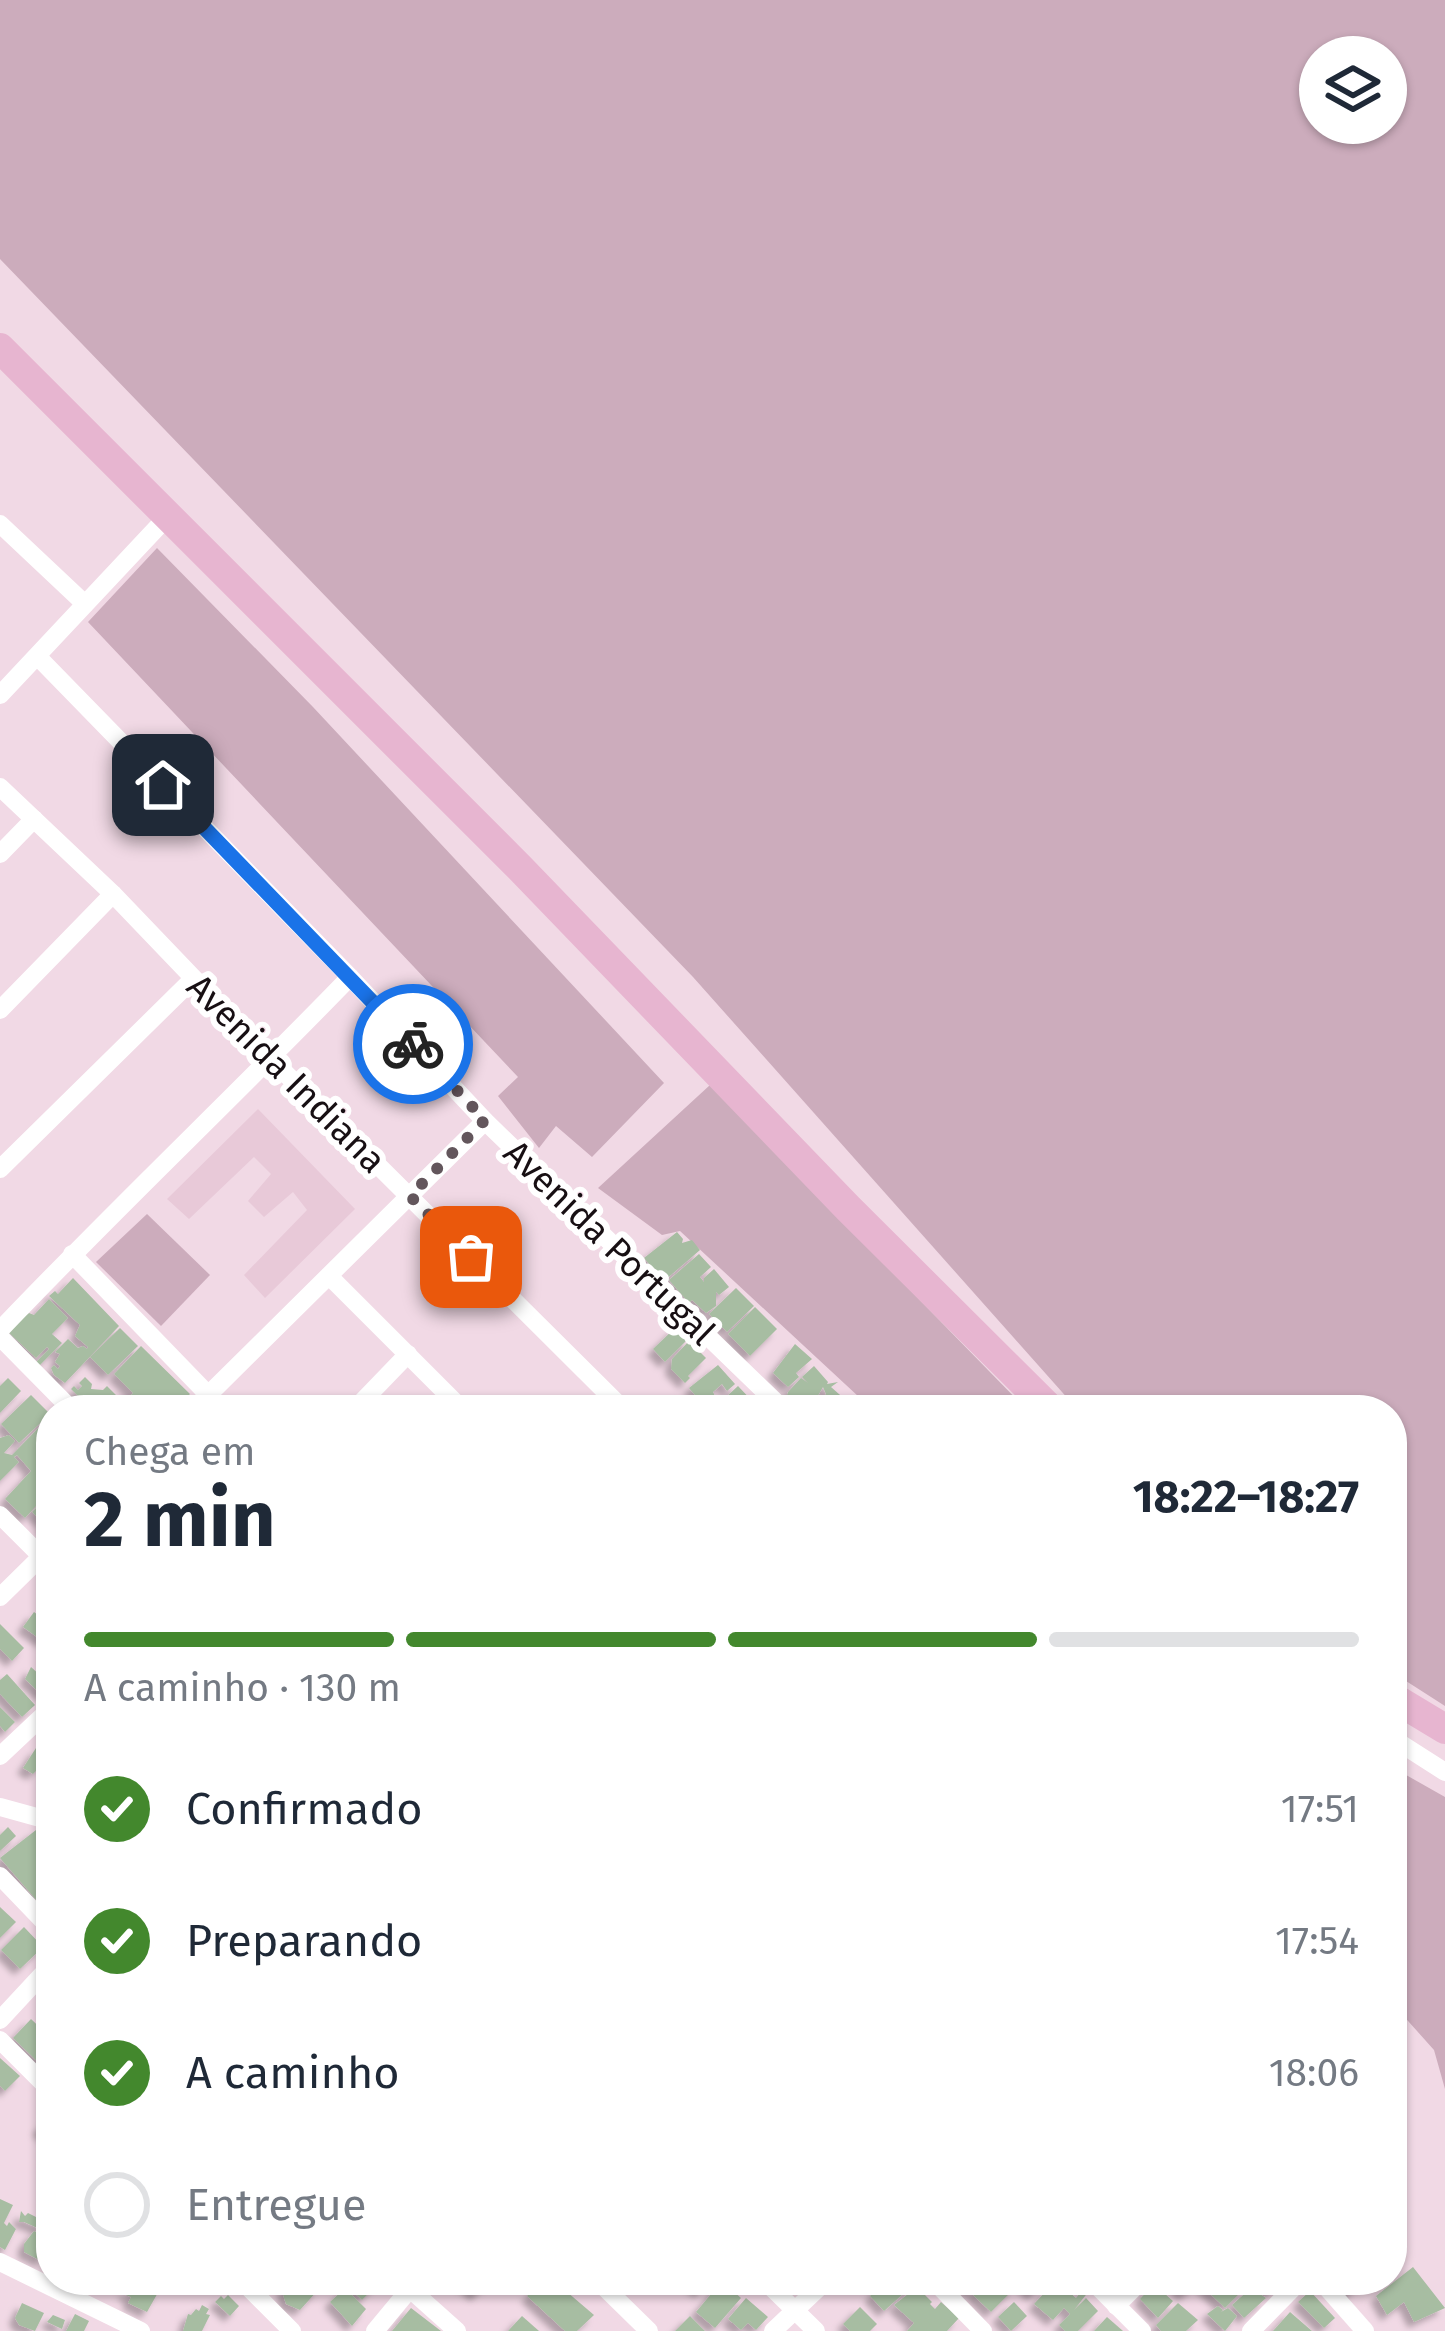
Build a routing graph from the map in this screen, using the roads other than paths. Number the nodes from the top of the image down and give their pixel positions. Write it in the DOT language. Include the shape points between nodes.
graph roads {
  1 [pos="0,348"];
  2 [pos="167,518"];
  3 [pos="0,524"];
  4 [pos="85,604"];
  5 [pos="38,657"];
  6 [pos="0,695"];
  7 [pos="0,787"];
  8 [pos="34,819"];
  9 [pos="0,854"];
  10 [pos="113,894"];
  11 [pos="350,977"];
  12 [pos="193,979"];
  13 [pos="0,1010"];
  14 [pos="271,1059"];
  15 [pos="485,1120"];
  16 [pos="0,1169"];
  17 [pos="410,1196"];
  18 [pos="72,1254"];
  19 [pos="329,1276"];
  20 [pos="0,1334"];
  21 [pos="408,1354"];
  22 [pos="57,1395"];
  23 [pos="194,1395"];
  24 [pos="207,1395"];
  25 [pos="368,1395"];
  26 [pos="448,1395"];
  27 [pos="609,1395"];
  28 [pos="769,1395"];
  29 [pos="1036,1395"];
  30 [pos="0,1515"];
  31 [pos="36,1546"];
  32 [pos="36,1566"];
  33 [pos="0,1598"];
  34 [pos="1407,1706"];
  35 [pos="36,1722"];
  36 [pos="1445,1729"];
  37 [pos="1407,1748"];
  38 [pos="0,1756"];
  39 [pos="1445,1772"];
  40 [pos="0,1807"];
  41 [pos="36,1817"];
  42 [pos="0,1876"];
  43 [pos="36,1913"];
  44 [pos="36,1981"];
  45 [pos="0,2020"];
  46 [pos="0,2040"];
  47 [pos="36,2076"];
  48 [pos="0,2263"];
  49 [pos="36,2280"];
  50 [pos="66,2295"];
  51 [pos="256,2295"];
  52 [pos="400,2295"];
  53 [pos="421,2295"];
  54 [pos="612,2295"];
  55 [pos="779,2295"];
  56 [pos="812,2295"];
  57 [pos="948,2295"];
  58 [pos="1105,2295"];
  59 [pos="1127,2295"];
  60 [pos="1286,2295"];
  61 [pos="1333,2295"];
  62 [pos="1116,2306"];
  63 [pos="795,2312"];
  64 [pos="141,2331"];
  65 [pos="292,2331"];
  66 [pos="375,2331"];
  67 [pos="457,2331"];
  68 [pos="649,2331"];
  69 [pos="773,2331"];
  70 [pos="816,2331"];
  71 [pos="983,2331"];
  72 [pos="1142,2331"];
  73 [pos="1251,2331"];
  74 [pos="1365,2331"];
  1 -- 2 [label="main road"];
  2 -- 4 [label="street"];
  2 -- 29 [label="main road"];
  3 -- 4 [label="street"];
  4 -- 5 [label="street"];
  5 -- 6 [label="street"];
  5 -- 11 [label="street, Avenida Portugal"];
  7 -- 8 [label="street, Avenida Indiana"];
  8 -- 9 [label="street"];
  8 -- 10 [label="street, Avenida Indiana"];
  10 -- 12 [label="street, Avenida Indiana"];
  10 -- 13 [label="street"];
  11 -- 14 [label="street"];
  11 -- 15 [label="street, Avenida Portugal"];
  12 -- 14 [label="street, Avenida Indiana"];
  12 -- 16 [label="street"];
  14 -- 17 [label="street, Avenida Indiana"];
  14 -- 18 [label="street"];
  15 -- 17 [label="street"];
  15 -- 28 [label="street, Avenida Portugal"];
  17 -- 19 [label="street"];
  17 -- 27 [label="street, Avenida Indiana"];
  18 -- 20 [label="street"];
  18 -- 23 [label="street"];
  19 -- 21 [label="street"];
  19 -- 24 [label="street"];
  20 -- 22 [label="street"];
  21 -- 25 [label="street"];
  21 -- 26 [label="street"];
  30 -- 31 [label="street"];
  32 -- 33 [label="street"];
  34 -- 36 [label="main road"];
  35 -- 38 [label="street"];
  37 -- 39 [label="street"];
  40 -- 41 [label="street"];
  42 -- 43 [label="street"];
  44 -- 45 [label="street"];
  46 -- 47 [label="street"];
  48 -- 49 [label="street"];
  50 -- 64 [label="street"];
  51 -- 65 [label="street"];
  52 -- 66 [label="street"];
  53 -- 67 [label="street"];
  54 -- 68 [label="street"];
  55 -- 63 [label="street"];
  56 -- 63 [label="street"];
  57 -- 71 [label="street"];
  58 -- 62 [label="street"];
  59 -- 62 [label="street"];
  60 -- 73 [label="street"];
  61 -- 74 [label="street"];
  62 -- 72 [label="street"];
  63 -- 69 [label="street"];
  63 -- 70 [label="street"];
}
